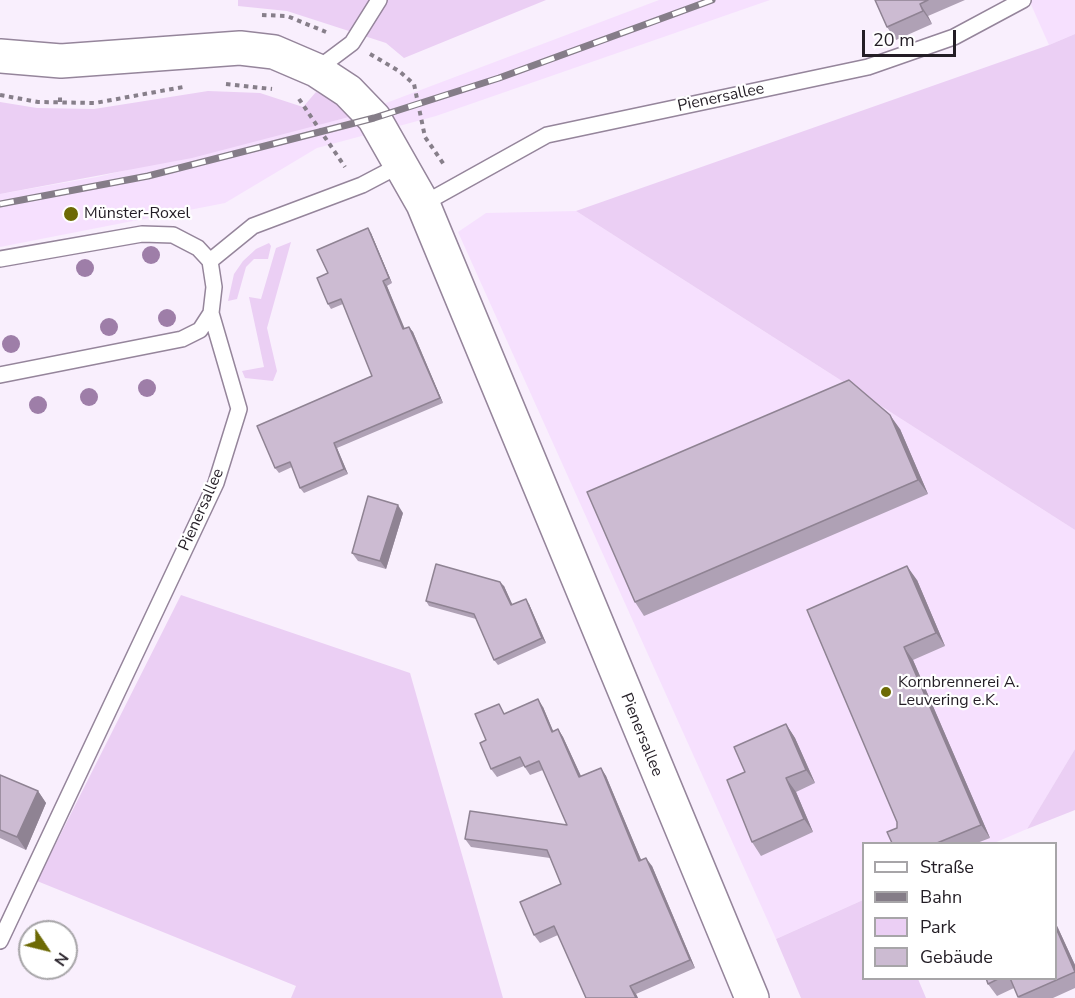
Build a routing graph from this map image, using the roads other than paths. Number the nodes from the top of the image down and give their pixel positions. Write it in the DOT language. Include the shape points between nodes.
graph roads {
  1 [pos="379,0"];
  2 [pos="1023,0"];
  3 [pos="0,56"];
  4 [pos="316,70"];
  5 [pos="402,164"];
  6 [pos="423,204"];
  7 [pos="0,259"];
  8 [pos="210,261"];
  9 [pos="211,313"];
  10 [pos="0,375"];
  11 [pos="0,941"];
  12 [pos="752,998"];
  1 -- 4 [label="lane" via="352,43"];
  2 -- 6 [label="lane, Pienersallee" via="954,37 868,67 547,135"];
  3 -- 4 [label="main road, Pienersallee" via="61,61 240,48 274,52"];
  4 -- 5 [label="main road, Pienersallee" via="348,91 374,118"];
  5 -- 6 [label="main road, Pienersallee"];
  5 -- 8 [label="lane" via="362,185 254,226"];
  6 -- 12 [label="main road, Pienersallee"];
  7 -- 8 [label="lane" via="142,234 173,235 198,248"];
  8 -- 9 [label="lane, Pienersallee" via="214,287"];
  9 -- 10 [label="lane" via="200,330 182,339"];
  9 -- 11 [label="lane, Pienersallee" via="239,409 216,483"];
}
